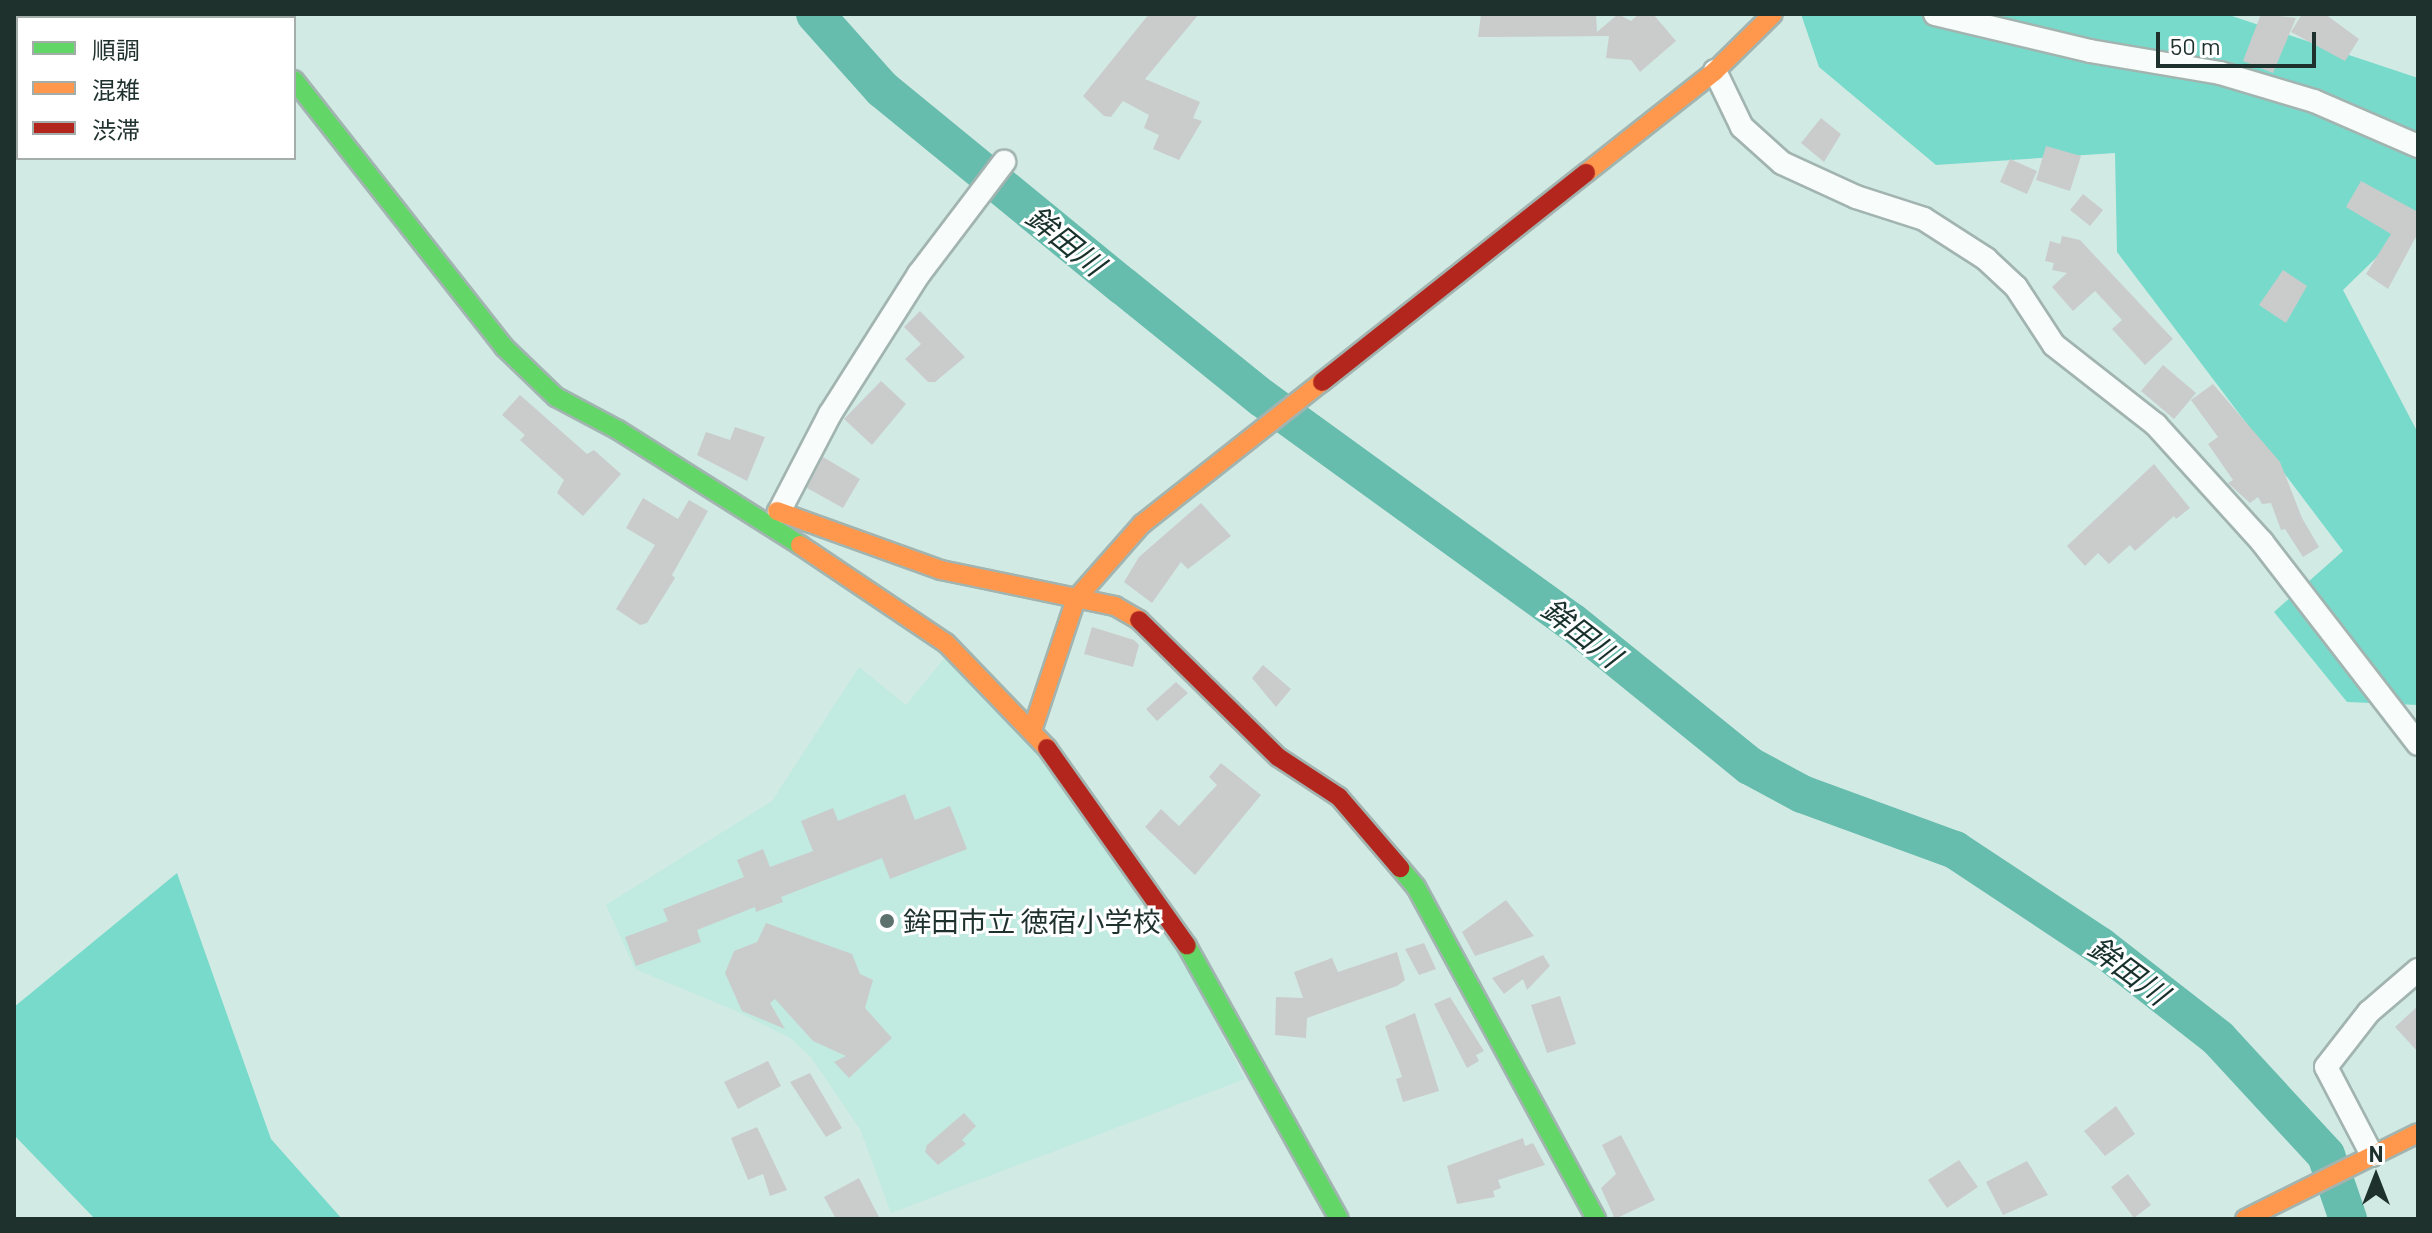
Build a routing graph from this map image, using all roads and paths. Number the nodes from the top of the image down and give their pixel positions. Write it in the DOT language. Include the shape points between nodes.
graph roads {
  1 [pos="1773,14"];
  2 [pos="1935,14"];
  3 [pos="1715,71"];
  4 [pos="296,83"];
  5 [pos="2418,146"];
  6 [pos="1004,162"];
  7 [pos="710,488"];
  8 [pos="779,512"];
  9 [pos="1076,599"];
  10 [pos="1033,728"];
  11 [pos="2418,744"];
  12 [pos="2418,970"];
  13 [pos="2418,1133"];
  14 [pos="2364,1158"];
  15 [pos="1339,1219"];
  16 [pos="1596,1219"];
  17 [pos="2245,1219"];
  1 -- 3 [label="street"];
  2 -- 5 [label="street" via="2090,51 2220,73 2314,101"];
  3 -- 9 [label="street" via="1142,524"];
  3 -- 11 [label="street" via="1742,127 1782,163 1856,197 1924,219 1986,259 2016,287 2054,345 2156,425 2262,542"];
  4 -- 7 [label="street" via="526,371 556,397"];
  6 -- 8 [label="street" via="919,274 830,414"];
  7 -- 8 [label="street"];
  7 -- 10 [label="street" via="946,643"];
  8 -- 9 [label="street" via="941,570"];
  9 -- 10 [label="street"];
  9 -- 16 [label="street" via="1115,606 1146,625 1278,757 1339,797 1375,837 1416,887"];
  10 -- 15 [label="street" via="1179,933"];
  12 -- 14 [label="street" via="2369,1012 2326,1067"];
  13 -- 14 [label="street"];
  14 -- 17 [label="street"];
}
